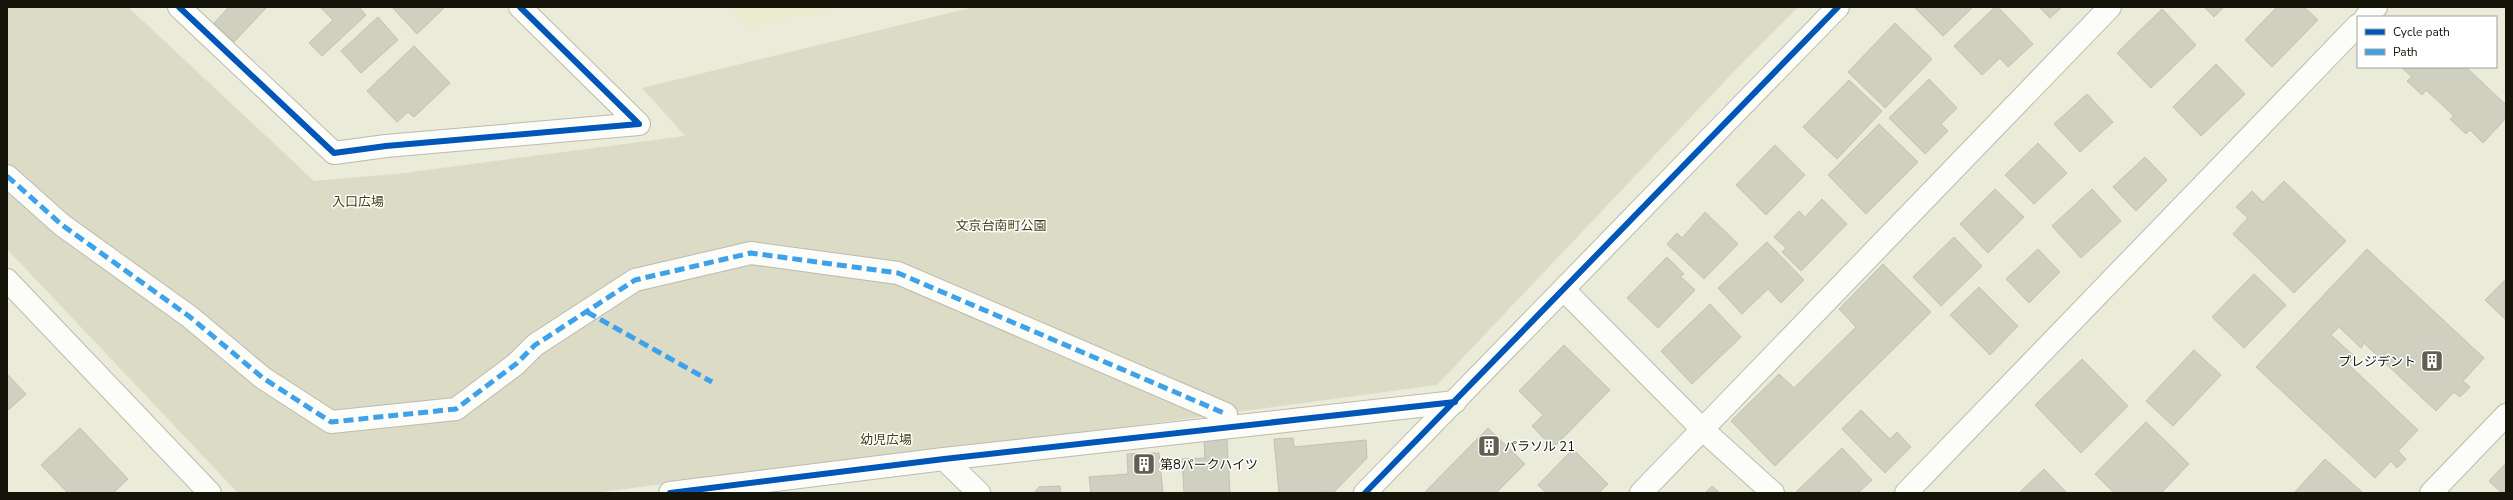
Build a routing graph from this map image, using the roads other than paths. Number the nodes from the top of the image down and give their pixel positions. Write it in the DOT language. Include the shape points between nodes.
graph roads {
  1 [pos="179,7"];
  2 [pos="520,7"];
  3 [pos="1838,7"];
  4 [pos="2110,7"];
  5 [pos="2376,7"];
  6 [pos="2367,16"];
  7 [pos="2357,26"];
  8 [pos="7,176"];
  9 [pos="7,280"];
  10 [pos="1564,290"];
  11 [pos="1455,402"];
  12 [pos="1226,414"];
  13 [pos="2506,415"];
  14 [pos="1702,428"];
  15 [pos="944,459"];
  16 [pos="210,493"];
  17 [pos="670,493"];
  18 [pos="979,493"];
  19 [pos="1365,493"];
  20 [pos="1641,493"];
  21 [pos="1773,493"];
  22 [pos="1906,493"];
  23 [pos="2431,493"];
  1 -- 2 [label="street" via="334,153 386,146 639,124"];
  3 -- 10 [label="street"];
  4 -- 14 [label="street"];
  5 -- 6 [label="street"];
  7 -- 22 [label="street"];
  8 -- 12 [label="street" via="62,225 190,317 263,378 331,422 456,409 516,364 535,345 635,280 751,253 898,272"];
  9 -- 16 [label="street"];
  10 -- 11 [label="street"];
  10 -- 14 [label="street"];
  11 -- 15 [label="street"];
  11 -- 19 [label="street"];
  13 -- 23 [label="street"];
  14 -- 20 [label="street"];
  14 -- 21 [label="street"];
  15 -- 17 [label="street"];
  15 -- 18 [label="street"];
}
